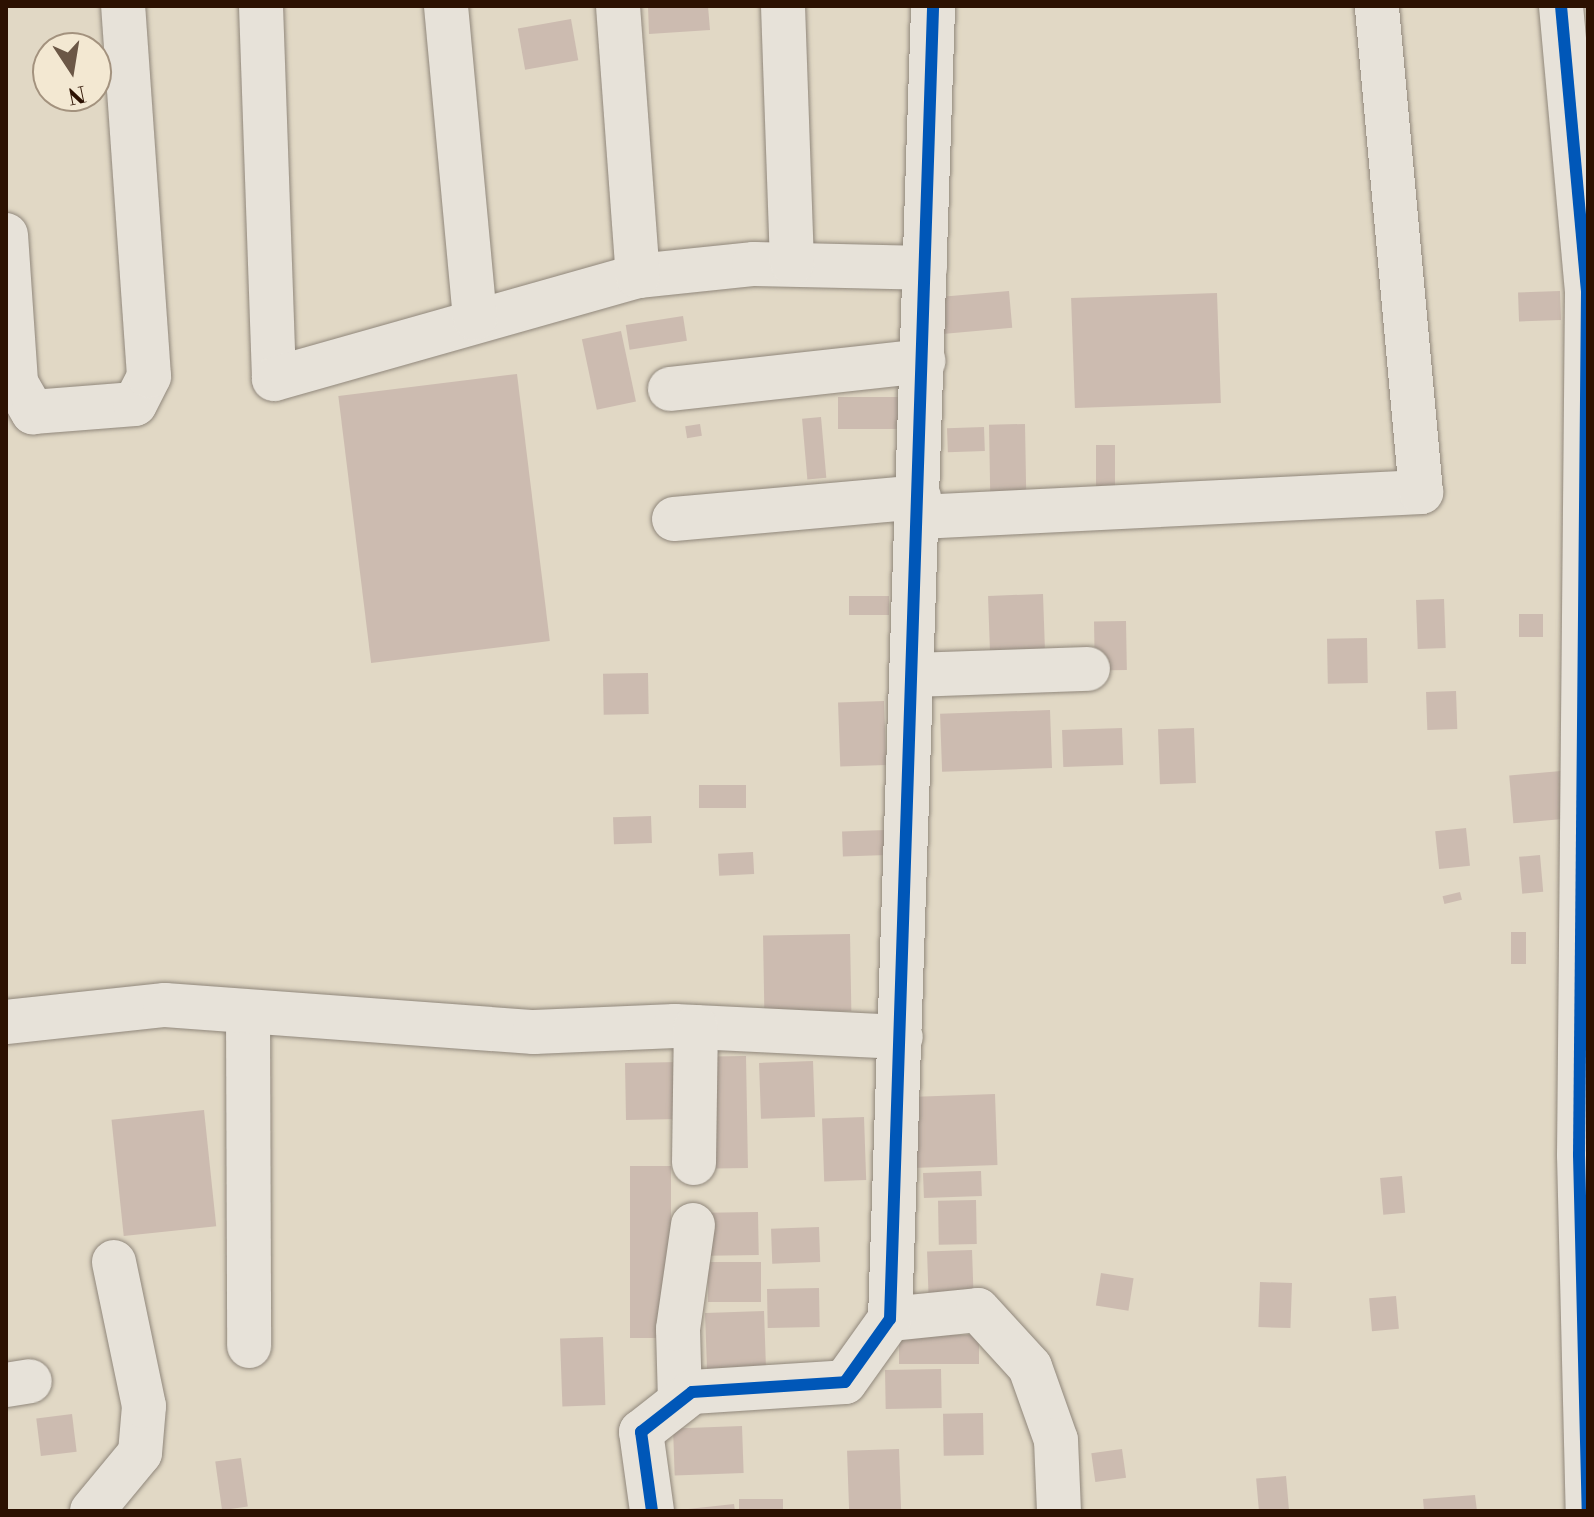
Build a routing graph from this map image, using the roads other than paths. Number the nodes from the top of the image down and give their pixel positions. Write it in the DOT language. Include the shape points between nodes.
graph roads {
  1 [pos="123,6"];
  2 [pos="261,6"];
  3 [pos="446,6"];
  4 [pos="618,6"];
  5 [pos="783,6"];
  6 [pos="933,6"];
  7 [pos="1377,6"];
  8 [pos="1561,6"];
  9 [pos="6,235"];
  10 [pos="792,263"];
  11 [pos="925,268"];
  12 [pos="638,276"];
  13 [pos="475,319"];
  14 [pos="923,361"];
  15 [pos="670,389"];
  16 [pos="919,507"];
  17 [pos="674,519"];
  18 [pos="1088,669"];
  19 [pos="913,675"];
  20 [pos="248,1013"];
  21 [pos="6,1022"];
  22 [pos="696,1027"];
  23 [pos="901,1037"];
  24 [pos="694,1163"];
  25 [pos="693,1225"];
  26 [pos="114,1262"];
  27 [pos="890,1319"];
  28 [pos="249,1346"];
  29 [pos="680,1401"];
  30 [pos="92,1511"];
  31 [pos="652,1511"];
  32 [pos="1059,1511"];
  33 [pos="1588,1511"];
  1 -- 9 [label="street" via="149,376 135,404 33,412 16,383"];
  2 -- 13 [label="street" via="274,379"];
  3 -- 13 [label="street"];
  4 -- 12 [label="street"];
  5 -- 10 [label="street"];
  6 -- 11 [label="street"];
  7 -- 16 [label="street" via="1421,492"];
  8 -- 33 [label="street" via="1587,291 1579,1155"];
  10 -- 11 [label="street"];
  10 -- 12 [label="street"];
  11 -- 14 [label="street"];
  12 -- 13 [label="street"];
  14 -- 15 [label="street"];
  14 -- 16 [label="street"];
  16 -- 17 [label="street"];
  16 -- 19 [label="street"];
  18 -- 19 [label="street"];
  19 -- 23 [label="street"];
  20 -- 21 [label="street" via="165,1005"];
  20 -- 22 [label="street" via="534,1032"];
  20 -- 28 [label="street"];
  22 -- 23 [label="street"];
  22 -- 24 [label="street"];
  23 -- 27 [label="street"];
  25 -- 29 [label="street" via="678,1329"];
  26 -- 30 [label="street" via="144,1406 140,1453"];
  27 -- 29 [label="street" via="845,1382 692,1392"];
  27 -- 32 [label="street" via="978,1310 1030,1367 1056,1440"];
  29 -- 31 [label="street" via="641,1432"];
}
